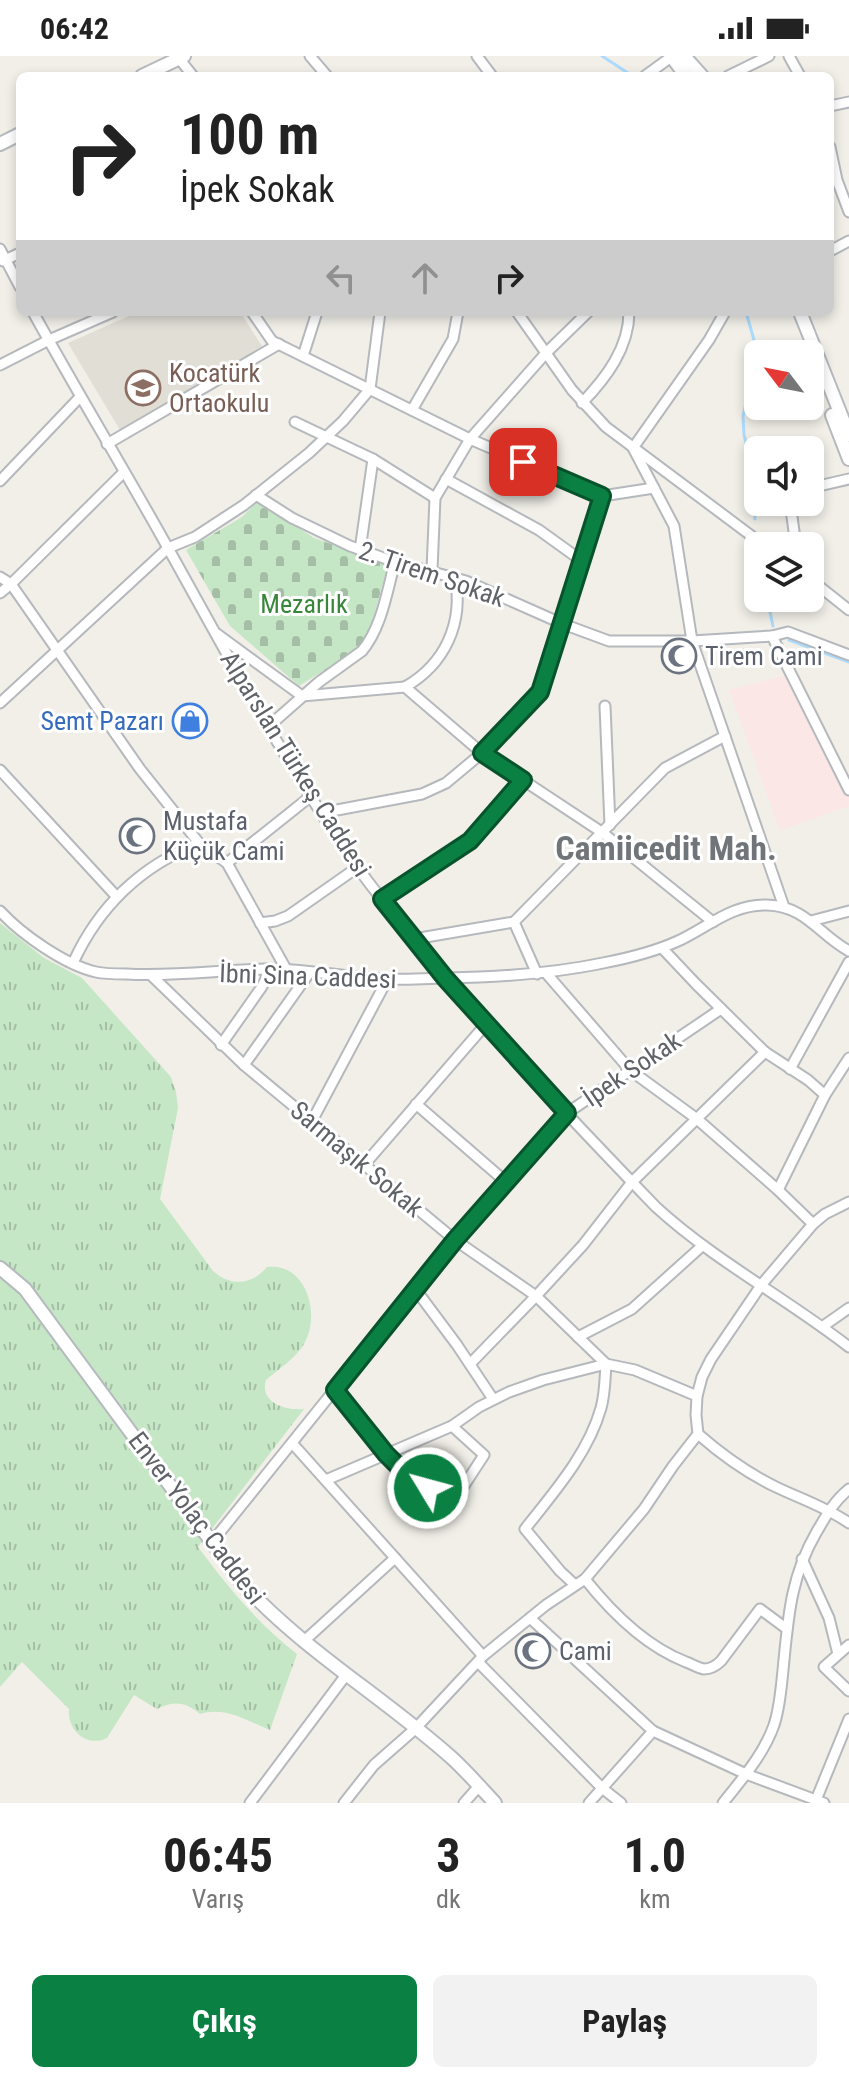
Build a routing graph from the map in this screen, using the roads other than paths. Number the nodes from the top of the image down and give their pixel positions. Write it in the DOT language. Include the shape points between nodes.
graph roads {
  1 [pos="310,56"];
  2 [pos="671,56"];
  3 [pos="684,56"];
  4 [pos="769,56"];
  5 [pos="180,57"];
  6 [pos="150,72"];
  7 [pos="324,72"];
  8 [pos="650,72"];
  9 [pos="698,72"];
  10 [pos="736,72"];
  11 [pos="834,166"];
  12 [pos="849,212"];
  13 [pos="0,249"];
  14 [pos="3,261"];
  15 [pos="16,281"];
  16 [pos="35,316"];
  17 [pos="104,316"];
  18 [pos="255,316"];
  19 [pos="316,316"];
  20 [pos="379,316"];
  21 [pos="457,316"];
  22 [pos="520,316"];
  23 [pos="584,316"];
  24 [pos="629,316"];
  25 [pos="723,316"];
  26 [pos="794,316"];
  27 [pos="802,316"];
  28 [pos="49,340"];
  29 [pos="804,340"];
  30 [pos="279,344"];
  31 [pos="546,353"];
  32 [pos="303,356"];
  33 [pos="0,365"];
  34 [pos="370,389"];
  35 [pos="824,392"];
  36 [pos="80,397"];
  37 [pos="582,403"];
  38 [pos="412,410"];
  39 [pos="295,422"];
  40 [pos="849,435"];
  41 [pos="327,437"];
  42 [pos="470,439"];
  43 [pos="107,444"];
  44 [pos="633,448"];
  45 [pos="373,459"];
  46 [pos="849,459"];
  47 [pos="124,472"];
  48 [pos="446,479"];
  49 [pos="849,479"];
  50 [pos="0,481"];
  51 [pos="824,485"];
  52 [pos="654,488"];
  53 [pos="256,495"];
  54 [pos="602,496"];
  55 [pos="435,498"];
  56 [pos="746,532"];
  57 [pos="168,548"];
  58 [pos="360,550"];
  59 [pos="582,561"];
  60 [pos="395,562"];
  61 [pos="432,570"];
  62 [pos="0,577"];
  63 [pos="455,577"];
  64 [pos="11,584"];
  65 [pos="824,590"];
  66 [pos="0,593"];
  67 [pos="849,610"];
  68 [pos="563,624"];
  69 [pos="213,631"];
  70 [pos="772,636"];
  71 [pos="692,641"];
  72 [pos="58,650"];
  73 [pos="849,655"];
  74 [pos="405,687"];
  75 [pos="302,696"];
  76 [pos="0,703"];
  77 [pos="605,706"];
  78 [pos="269,726"];
  79 [pos="725,736"];
  80 [pos="482,753"];
  81 [pos="0,770"];
  82 [pos="523,780"];
  83 [pos="849,790"];
  84 [pos="311,796"];
  85 [pos="321,813"];
  86 [pos="607,829"];
  87 [pos="199,843"];
  88 [pos="227,863"];
  89 [pos="358,867"];
  90 [pos="117,897"];
  91 [pos="382,899"];
  92 [pos="784,907"];
  93 [pos="0,911"];
  94 [pos="849,911"];
  95 [pos="811,921"];
  96 [pos="514,922"];
  97 [pos="713,922"];
  98 [pos="260,923"];
  99 [pos="414,939"];
  100 [pos="662,948"];
  101 [pos="849,951"];
  102 [pos="849,962"];
  103 [pos="73,963"];
  104 [pos="267,969"];
  105 [pos="286,969"];
  106 [pos="310,972"];
  107 [pos="541,973"];
  108 [pos="152,976"];
  109 [pos="445,978"];
  110 [pos="387,980"];
  111 [pos="721,1009"];
  112 [pos="486,1024"];
  113 [pos="221,1045"];
  114 [pos="765,1052"];
  115 [pos="849,1058"];
  116 [pos="244,1065"];
  117 [pos="790,1069"];
  118 [pos="630,1070"];
  119 [pos="825,1095"];
  120 [pos="416,1104"];
  121 [pos="567,1113"];
  122 [pos="697,1119"];
  123 [pos="312,1121"];
  124 [pos="364,1165"];
  125 [pos="506,1182"];
  126 [pos="632,1182"];
  127 [pos="778,1190"];
  128 [pos="849,1202"];
  129 [pos="813,1224"];
  130 [pos="455,1240"];
  131 [pos="702,1246"];
  132 [pos="0,1268"];
  133 [pos="762,1284"];
  134 [pos="416,1290"];
  135 [pos="536,1296"];
  136 [pos="849,1308"];
  137 [pos="822,1327"];
  138 [pos="578,1337"];
  139 [pos="849,1347"];
  140 [pos="470,1364"];
  141 [pos="606,1364"];
  142 [pos="335,1390"];
  143 [pos="697,1396"];
  144 [pos="493,1399"];
  145 [pos="452,1426"];
  146 [pos="698,1434"];
  147 [pos="292,1443"];
  148 [pos="386,1454"];
  149 [pos="326,1480"];
  150 [pos="849,1489"];
  151 [pos="830,1509"];
  152 [pos="849,1523"];
  153 [pos="212,1542"];
  154 [pos="395,1558"];
  155 [pos="802,1559"];
  156 [pos="585,1579"];
  157 [pos="575,1585"];
  158 [pos="530,1618"];
  159 [pos="787,1629"];
  160 [pos="303,1642"];
  161 [pos="849,1645"];
  162 [pos="838,1654"];
  163 [pos="480,1659"];
  164 [pos="346,1675"];
  165 [pos="849,1691"];
  166 [pos="849,1719"];
  167 [pos="415,1729"];
  168 [pos="653,1731"];
  169 [pos="746,1774"];
  170 [pos="479,1786"];
  171 [pos="602,1788"];
  172 [pos="820,1802"];
  173 [pos="250,1803"];
  174 [pos="344,1803"];
  175 [pos="464,1803"];
  176 [pos="495,1803"];
  177 [pos="589,1803"];
  178 [pos="621,1803"];
  179 [pos="723,1803"];
  1 -- 7 [label="street"];
  2 -- 8 [label="street"];
  3 -- 9 [label="street"];
  4 -- 10 [label="street"];
  5 -- 6 [label="street"];
  11 -- 12 [label="street"];
  13 -- 14 [label="street"];
  14 -- 15 [label="street"];
  16 -- 28 [label="street, Alparslan Türkeş Caddesi"];
  17 -- 28 [label="street"];
  18 -- 30 [label="street"];
  19 -- 32 [label="street"];
  20 -- 34 [label="street"];
  21 -- 38 [label="street" via="453,339"];
  22 -- 31 [label="street"];
  23 -- 31 [label="street"];
  24 -- 37 [label="street" via="620,351"];
  25 -- 44 [label="street"];
  26 -- 29 [label="street"];
  27 -- 40 [label="street"];
  28 -- 33 [label="street"];
  28 -- 36 [label="street, Alparslan Türkeş Caddesi"];
  30 -- 32 [label="street"];
  30 -- 43 [label="street"];
  31 -- 37 [label="street"];
  31 -- 42 [label="street"];
  32 -- 34 [label="street"];
  34 -- 38 [label="street"];
  34 -- 41 [label="street"];
  35 -- 46 [label="street"];
  36 -- 43 [label="street, Alparslan Türkeş Caddesi"];
  36 -- 50 [label="street"];
  37 -- 44 [label="street"];
  38 -- 42 [label="street"];
  39 -- 41 [label="street"];
  41 -- 45 [label="street"];
  41 -- 53 [label="street"];
  42 -- 48 [label="street"];
  42 -- 54 [label="street"];
  43 -- 47 [label="street, Alparslan Türkeş Caddesi"];
  44 -- 52 [label="street"];
  44 -- 56 [label="street"];
  45 -- 55 [label="street"];
  45 -- 58 [label="street"];
  47 -- 57 [label="street, Alparslan Türkeş Caddesi"];
  47 -- 64 [label="street"];
  48 -- 55 [label="street"];
  48 -- 59 [label="street" via="539,530"];
  49 -- 51 [label="street"];
  52 -- 54 [label="street"];
  52 -- 71 [label="street" via="674,526"];
  53 -- 57 [label="street" via="195,537"];
  53 -- 58 [label="street, 2. Tirem Sokak" via="302,524"];
  54 -- 59 [label="street"];
  55 -- 61 [label="street"];
  57 -- 69 [label="street, Alparslan Türkeş Caddesi"];
  57 -- 72 [label="street"];
  58 -- 60 [label="street, 2. Tirem Sokak"];
  59 -- 68 [label="street"];
  60 -- 61 [label="street, 2. Tirem Sokak"];
  60 -- 75 [label="street" via="368,644"];
  61 -- 63 [label="street, 2. Tirem Sokak"];
  62 -- 64 [label="street"];
  63 -- 68 [label="street, 2. Tirem Sokak"];
  63 -- 74 [label="street" via="457,611 448,644 430,669"];
  64 -- 66 [label="street"];
  64 -- 72 [label="street"];
  65 -- 67 [label="street"];
  68 -- 71 [label="street, 2. Tirem Sokak" via="609,641"];
  68 -- 80 [label="street" via="540,692"];
  69 -- 75 [label="street"];
  69 -- 78 [label="street, Alparslan Türkeş Caddesi"];
  70 -- 71 [label="street, 2. Tirem Sokak"];
  70 -- 73 [label="street, 2. Tirem Sokak" via="788,632"];
  70 -- 83 [label="street"];
  71 -- 79 [label="street"];
  72 -- 76 [label="street"];
  72 -- 87 [label="street"];
  74 -- 75 [label="street"];
  74 -- 80 [label="street"];
  75 -- 78 [label="street"];
  77 -- 86 [label="street"];
  78 -- 84 [label="street, Alparslan Türkeş Caddesi"];
  79 -- 86 [label="street" via="665,768"];
  79 -- 92 [label="street"];
  80 -- 82 [label="street"];
  80 -- 85 [label="street" via="456,777 422,794"];
  81 -- 90 [label="street"];
  82 -- 86 [label="street"];
  82 -- 91 [label="street" via="470,841"];
  84 -- 85 [label="street, Alparslan Türkeş Caddesi"];
  84 -- 88 [label="street"];
  85 -- 89 [label="street, Alparslan Türkeş Caddesi"];
  86 -- 96 [label="street"];
  86 -- 97 [label="street"];
  87 -- 88 [label="street"];
  87 -- 90 [label="street" via="157,864"];
  88 -- 98 [label="street"];
  89 -- 91 [label="street, Alparslan Türkeş Caddesi"];
  89 -- 98 [label="street" via="288,916"];
  90 -- 103 [label="street" via="88,933"];
  91 -- 99 [label="street, Alparslan Türkeş Caddesi"];
  92 -- 95 [label="street, İbni Sina Caddesi"];
  92 -- 97 [label="street, İbni Sina Caddesi" via="745,907"];
  93 -- 103 [label="street, İbni Sina Caddesi" via="35,941"];
  94 -- 95 [label="street"];
  95 -- 101 [label="street, İbni Sina Caddesi"];
  96 -- 99 [label="street"];
  96 -- 107 [label="street"];
  97 -- 100 [label="street, İbni Sina Caddesi"];
  98 -- 105 [label="street"];
  99 -- 109 [label="street, Alparslan Türkeş Caddesi"];
  100 -- 107 [label="street, İbni Sina Caddesi"];
  100 -- 111 [label="street"];
  102 -- 117 [label="street"];
  103 -- 108 [label="street, İbni Sina Caddesi" via="96,972"];
  104 -- 105 [label="street, İbni Sina Caddesi"];
  104 -- 108 [label="street, İbni Sina Caddesi"];
  104 -- 113 [label="street" via="261,988"];
  105 -- 106 [label="street, İbni Sina Caddesi"];
  106 -- 110 [label="street, İbni Sina Caddesi"];
  106 -- 116 [label="street"];
  107 -- 109 [label="street, İbni Sina Caddesi"];
  107 -- 118 [label="street"];
  108 -- 113 [label="street, Sarmaşık Sokak"];
  109 -- 110 [label="street, İbni Sina Caddesi"];
  109 -- 112 [label="street, Alparslan Türkeş Caddesi"];
  110 -- 123 [label="street"];
  111 -- 114 [label="street"];
  111 -- 118 [label="street, İpek Sokak"];
  112 -- 120 [label="street"];
  112 -- 121 [label="street, Alparslan Türkeş Caddesi"];
  113 -- 116 [label="street, Sarmaşık Sokak"];
  114 -- 117 [label="street"];
  114 -- 122 [label="street"];
  115 -- 119 [label="street"];
  116 -- 123 [label="street, Sarmaşık Sokak"];
  117 -- 119 [label="street"];
  118 -- 121 [label="street, İpek Sokak"];
  118 -- 122 [label="street"];
  119 -- 127 [label="street"];
  120 -- 124 [label="street"];
  120 -- 125 [label="street"];
  121 -- 125 [label="street, İpek Sokak"];
  121 -- 126 [label="street, Alparslan Türkeş Caddesi"];
  122 -- 126 [label="street"];
  122 -- 127 [label="street"];
  123 -- 124 [label="street, Sarmaşık Sokak"];
  124 -- 130 [label="street, Sarmaşık Sokak"];
  125 -- 130 [label="street, İpek Sokak"];
  126 -- 131 [label="street, Alparslan Türkeş Caddesi"];
  126 -- 135 [label="street"];
  127 -- 129 [label="street"];
  128 -- 129 [label="street"];
  129 -- 133 [label="street"];
  130 -- 134 [label="street, İpek Sokak"];
  130 -- 135 [label="street, Sarmaşık Sokak"];
  131 -- 133 [label="street, Alparslan Türkeş Caddesi"];
  131 -- 138 [label="street" via="632,1309"];
  132 -- 153 [label="street, Enver Yolaç Caddesi" via="25,1289"];
  133 -- 137 [label="street, Alparslan Türkeş Caddesi"];
  133 -- 143 [label="street" via="711,1359"];
  134 -- 140 [label="street"];
  134 -- 142 [label="street, İpek Sokak"];
  135 -- 138 [label="street, Sarmaşık Sokak"];
  135 -- 140 [label="street"];
  136 -- 137 [label="street"];
  137 -- 139 [label="street, Alparslan Türkeş Caddesi"];
  138 -- 141 [label="street, Sarmaşık Sokak"];
  140 -- 144 [label="street"];
  141 -- 143 [label="street" via="627,1367"];
  141 -- 144 [label="street"];
  141 -- 157 [label="street" via="602,1405 587,1441 525,1529"];
  142 -- 147 [label="street, İpek Sokak"];
  142 -- 148 [label="street"];
  143 -- 146 [label="street"];
  144 -- 145 [label="street"];
  145 -- 148 [label="street"];
  145 -- 148 [label="street" via="484,1455 452,1504"];
  146 -- 151 [label="street" via="757,1477"];
  146 -- 156 [label="street"];
  147 -- 149 [label="street"];
  147 -- 153 [label="street, İpek Sokak"];
  148 -- 149 [label="street"];
  149 -- 154 [label="street"];
  150 -- 151 [label="street"];
  151 -- 152 [label="street"];
  151 -- 155 [label="street"];
  153 -- 160 [label="street, Enver Yolaç Caddesi" via="249,1590"];
  154 -- 160 [label="street"];
  154 -- 163 [label="street"];
  155 -- 159 [label="street"];
  155 -- 162 [label="street" via="829,1618"];
  156 -- 157 [label="street"];
  156 -- 159 [label="street" via="645,1639 701,1668 721,1661 760,1609"];
  157 -- 158 [label="street"];
  158 -- 163 [label="street"];
  158 -- 168 [label="street"];
  159 -- 169 [label="street" via="774,1724"];
  160 -- 164 [label="street, Enver Yolaç Caddesi"];
  161 -- 162 [label="street"];
  162 -- 165 [label="street" via="824,1667"];
  163 -- 167 [label="street"];
  163 -- 171 [label="street"];
  164 -- 167 [label="street, Enver Yolaç Caddesi"];
  164 -- 173 [label="street"];
  166 -- 172 [label="street"];
  167 -- 170 [label="street, Enver Yolaç Caddesi"];
  167 -- 174 [label="street" via="374,1765"];
  168 -- 169 [label="street"];
  168 -- 171 [label="street"];
  169 -- 172 [label="street"];
  169 -- 179 [label="street"];
  170 -- 175 [label="street"];
  170 -- 176 [label="street, Enver Yolaç Caddesi"];
  171 -- 177 [label="street"];
  171 -- 178 [label="street"];
}
